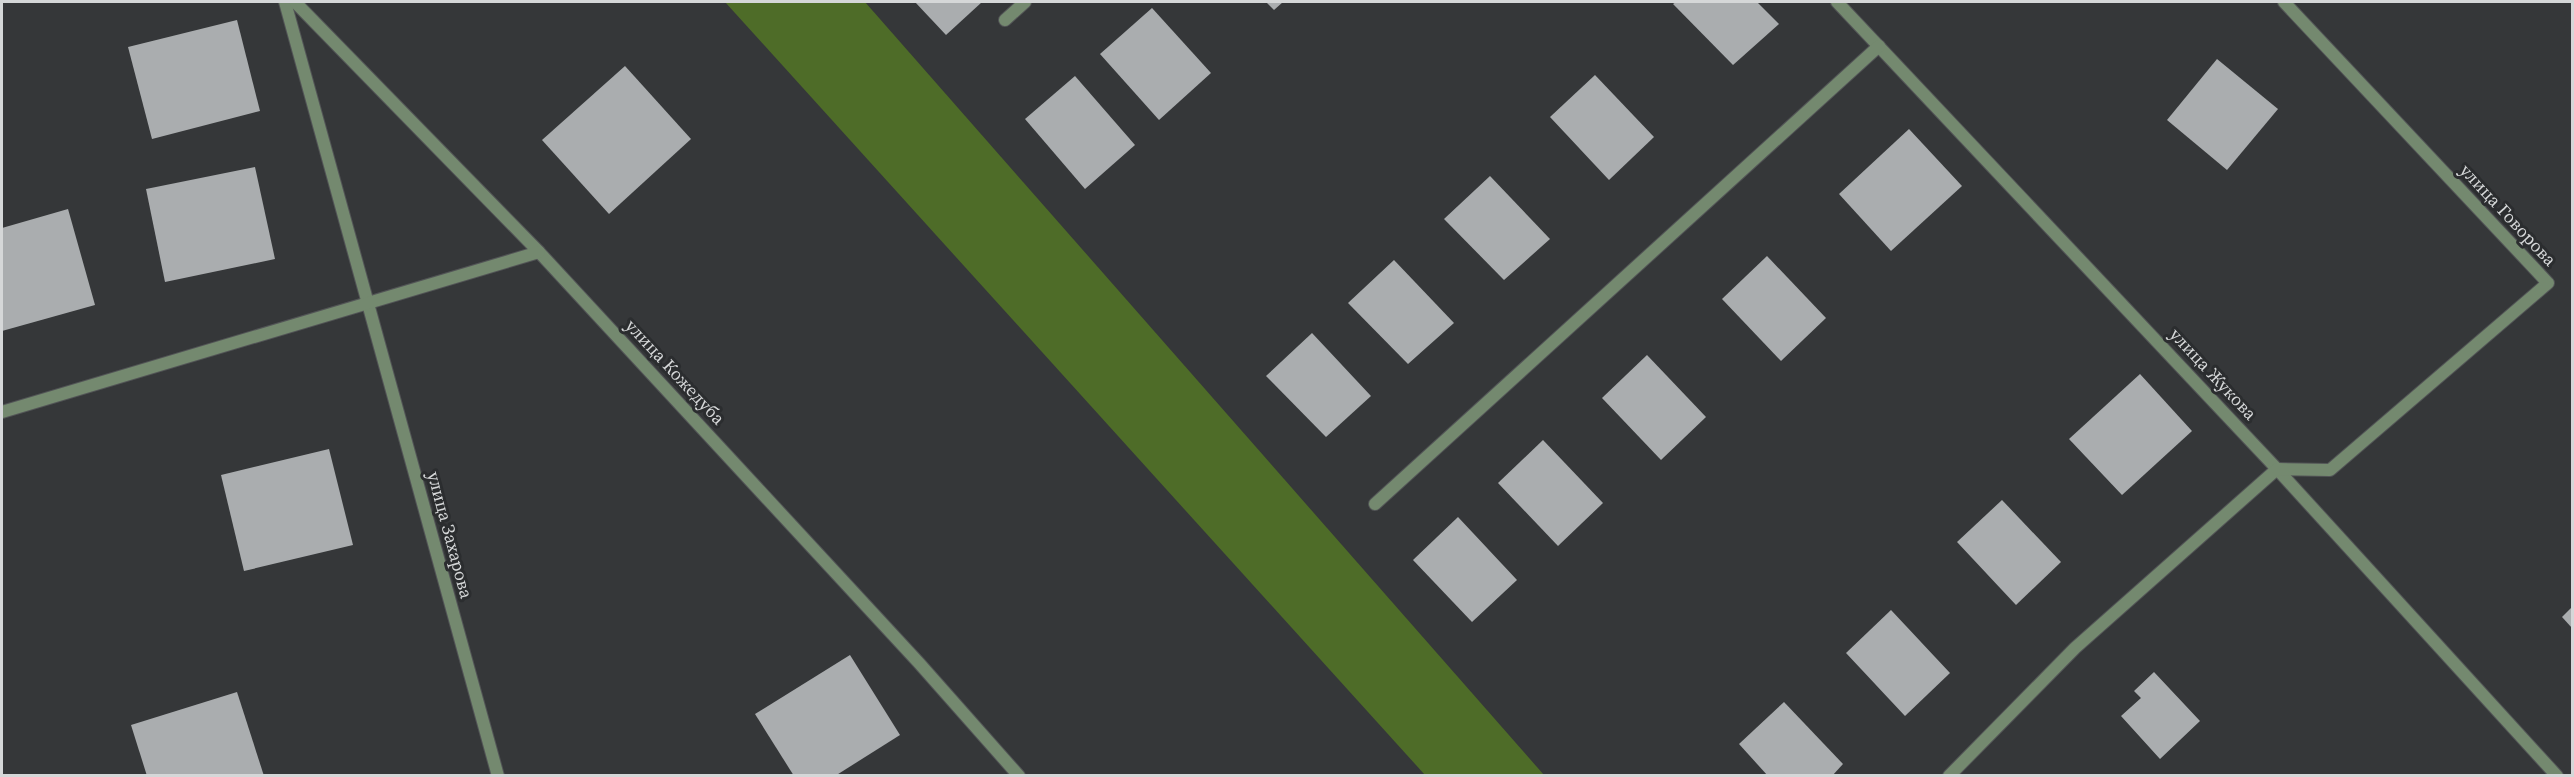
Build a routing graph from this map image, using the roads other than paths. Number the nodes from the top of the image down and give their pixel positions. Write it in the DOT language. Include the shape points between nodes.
graph roads {
  1 [pos="285,2"];
  2 [pos="295,2"];
  3 [pos="1025,2"];
  4 [pos="1837,2"];
  5 [pos="2284,2"];
  6 [pos="1005,20"];
  7 [pos="1879,46"];
  8 [pos="539,252"];
  9 [pos="367,303"];
  10 [pos="2,412"];
  11 [pos="2277,469"];
  12 [pos="1375,504"];
  13 [pos="498,776"];
  14 [pos="1019,776"];
  15 [pos="1949,776"];
  16 [pos="2557,776"];
  1 -- 9 [label="street"];
  2 -- 8 [label="street, улица Кожедуба"];
  3 -- 6 [label="street"];
  4 -- 7 [label="street, улица Жукова"];
  5 -- 11 [label="street, улица Говорова" via="2548,283 2330,470"];
  7 -- 11 [label="street, улица Жукова"];
  7 -- 12 [label="street"];
  8 -- 9 [label="street"];
  8 -- 14 [label="street, улица Кожедуба"];
  9 -- 10 [label="street"];
  9 -- 13 [label="street, улица Захарова"];
  11 -- 15 [label="street" via="2075,648"];
  11 -- 16 [label="street, улица Жукова"];
}
